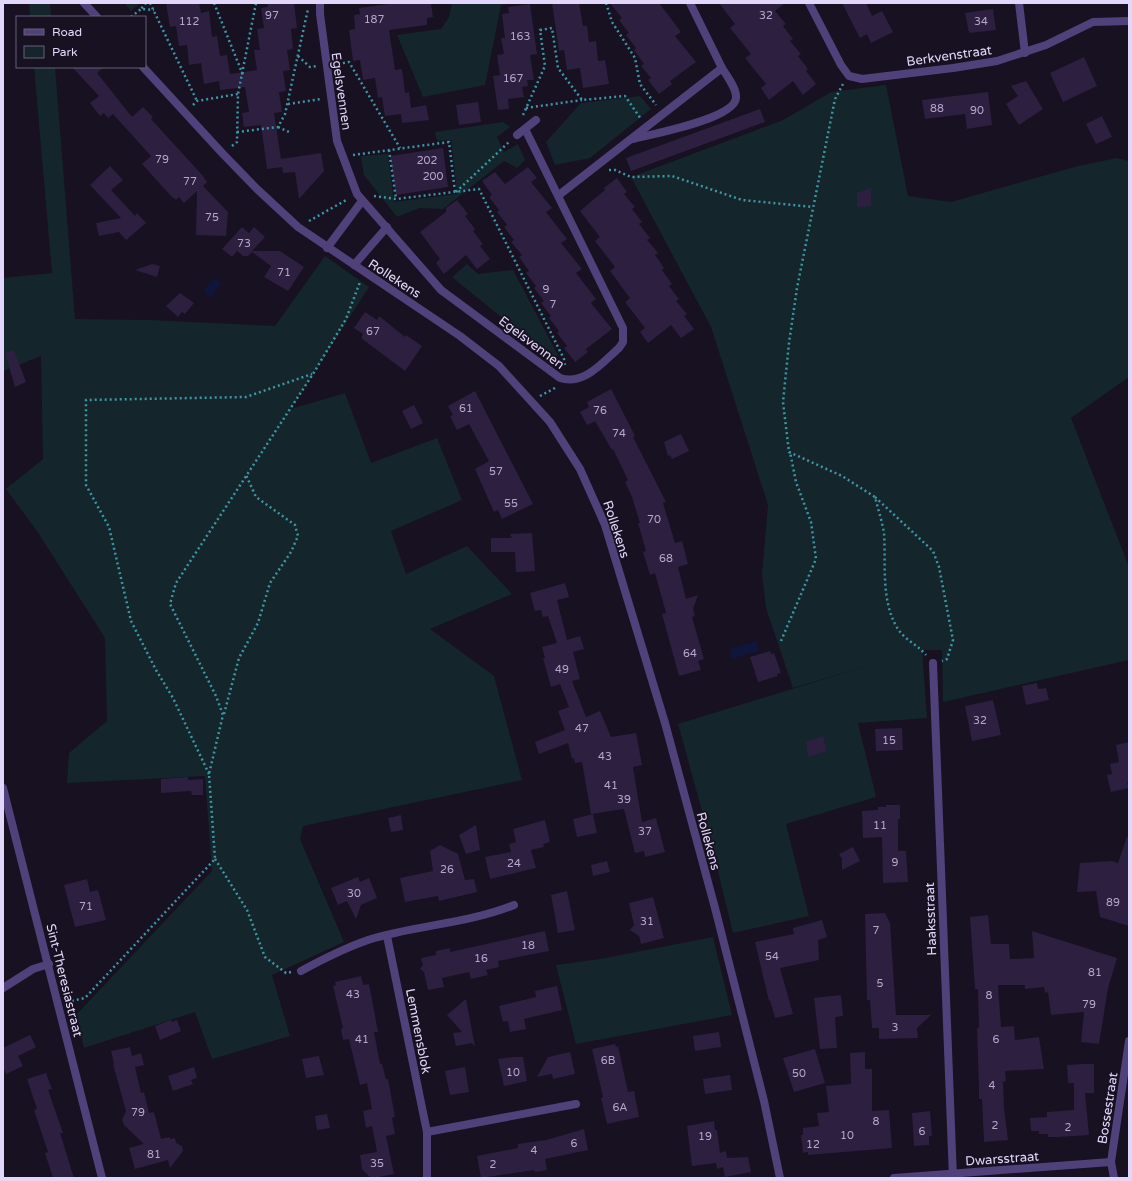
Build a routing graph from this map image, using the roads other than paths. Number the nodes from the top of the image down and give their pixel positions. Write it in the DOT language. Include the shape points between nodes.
graph roads {
  1 [pos="84,3"];
  2 [pos="320,3"];
  3 [pos="690,3"];
  4 [pos="809,3"];
  5 [pos="1019,3"];
  6 [pos="96,16"];
  7 [pos="1129,22"];
  8 [pos="1025,53"];
  9 [pos="144,68"];
  10 [pos="722,68"];
  11 [pos="536,120"];
  12 [pos="525,129"];
  13 [pos="517,135"];
  14 [pos="628,140"];
  15 [pos="559,195"];
  16 [pos="362,201"];
  17 [pos="387,227"];
  18 [pos="327,248"];
  19 [pos="354,265"];
  20 [pos="933,663"];
  21 [pos="3,788"];
  22 [pos="514,905"];
  23 [pos="387,936"];
  24 [pos="49,964"];
  25 [pos="301,971"];
  26 [pos="3,988"];
  27 [pos="1129,1040"];
  28 [pos="576,1104"];
  29 [pos="427,1132"];
  30 [pos="1111,1162"];
  31 [pos="953,1176"];
  32 [pos="102,1178"];
  33 [pos="427,1178"];
  34 [pos="780,1178"];
  35 [pos="894,1178"];
  36 [pos="1114,1178"];
  1 -- 6 [label="street"];
  2 -- 16 [label="street, Egelsvennen" via="337,141 341,157"];
  3 -- 10 [label="street"];
  4 -- 8 [label="street, Berkvenstraat" via="849,76 862,79 953,68 998,61"];
  5 -- 8 [label="street"];
  7 -- 8 [label="street, Berkvenstraat" via="1093,22"];
  9 -- 18 [label="street, Rollekens" via="257,190 298,227"];
  10 -- 14 [label="street"];
  10 -- 14 [label="street" via="736,93 734,105 726,112 699,122"];
  11 -- 12 [label="street"];
  12 -- 13 [label="street"];
  12 -- 15 [label="street, Egelsvennen"];
  14 -- 15 [label="street"];
  15 -- 17 [label="street, Egelsvennen" via="623,328 624,335 620,348 584,377 567,380 560,378 441,290"];
  16 -- 17 [label="street, Egelsvennen"];
  16 -- 18 [label="street"];
  17 -- 19 [label="street"];
  18 -- 19 [label="street, Rollekens"];
  19 -- 34 [label="street, Rollekens" via="500,366 550,422 580,469 605,525 665,723 713,900 770,1126"];
  20 -- 31 [label="street, Haaksstraat"];
  21 -- 24 [label="street, Sint-Theresiastraat"];
  22 -- 23 [label="street" via="492,914"];
  23 -- 25 [label="street" via="368,940 333,954"];
  23 -- 29 [label="street, Lemmensblok"];
  24 -- 26 [label="street" via="33,969"];
  24 -- 32 [label="street, Sint-Theresiastraat"];
  27 -- 30 [label="street, Bossestraat"];
  28 -- 29 [label="street"];
  29 -- 33 [label="street, Lemmensblok"];
  30 -- 31 [label="street, Dwarsstraat"];
  30 -- 36 [label="street, Bossestraat"];
  31 -- 35 [label="street, Dwarsstraat"];
}
